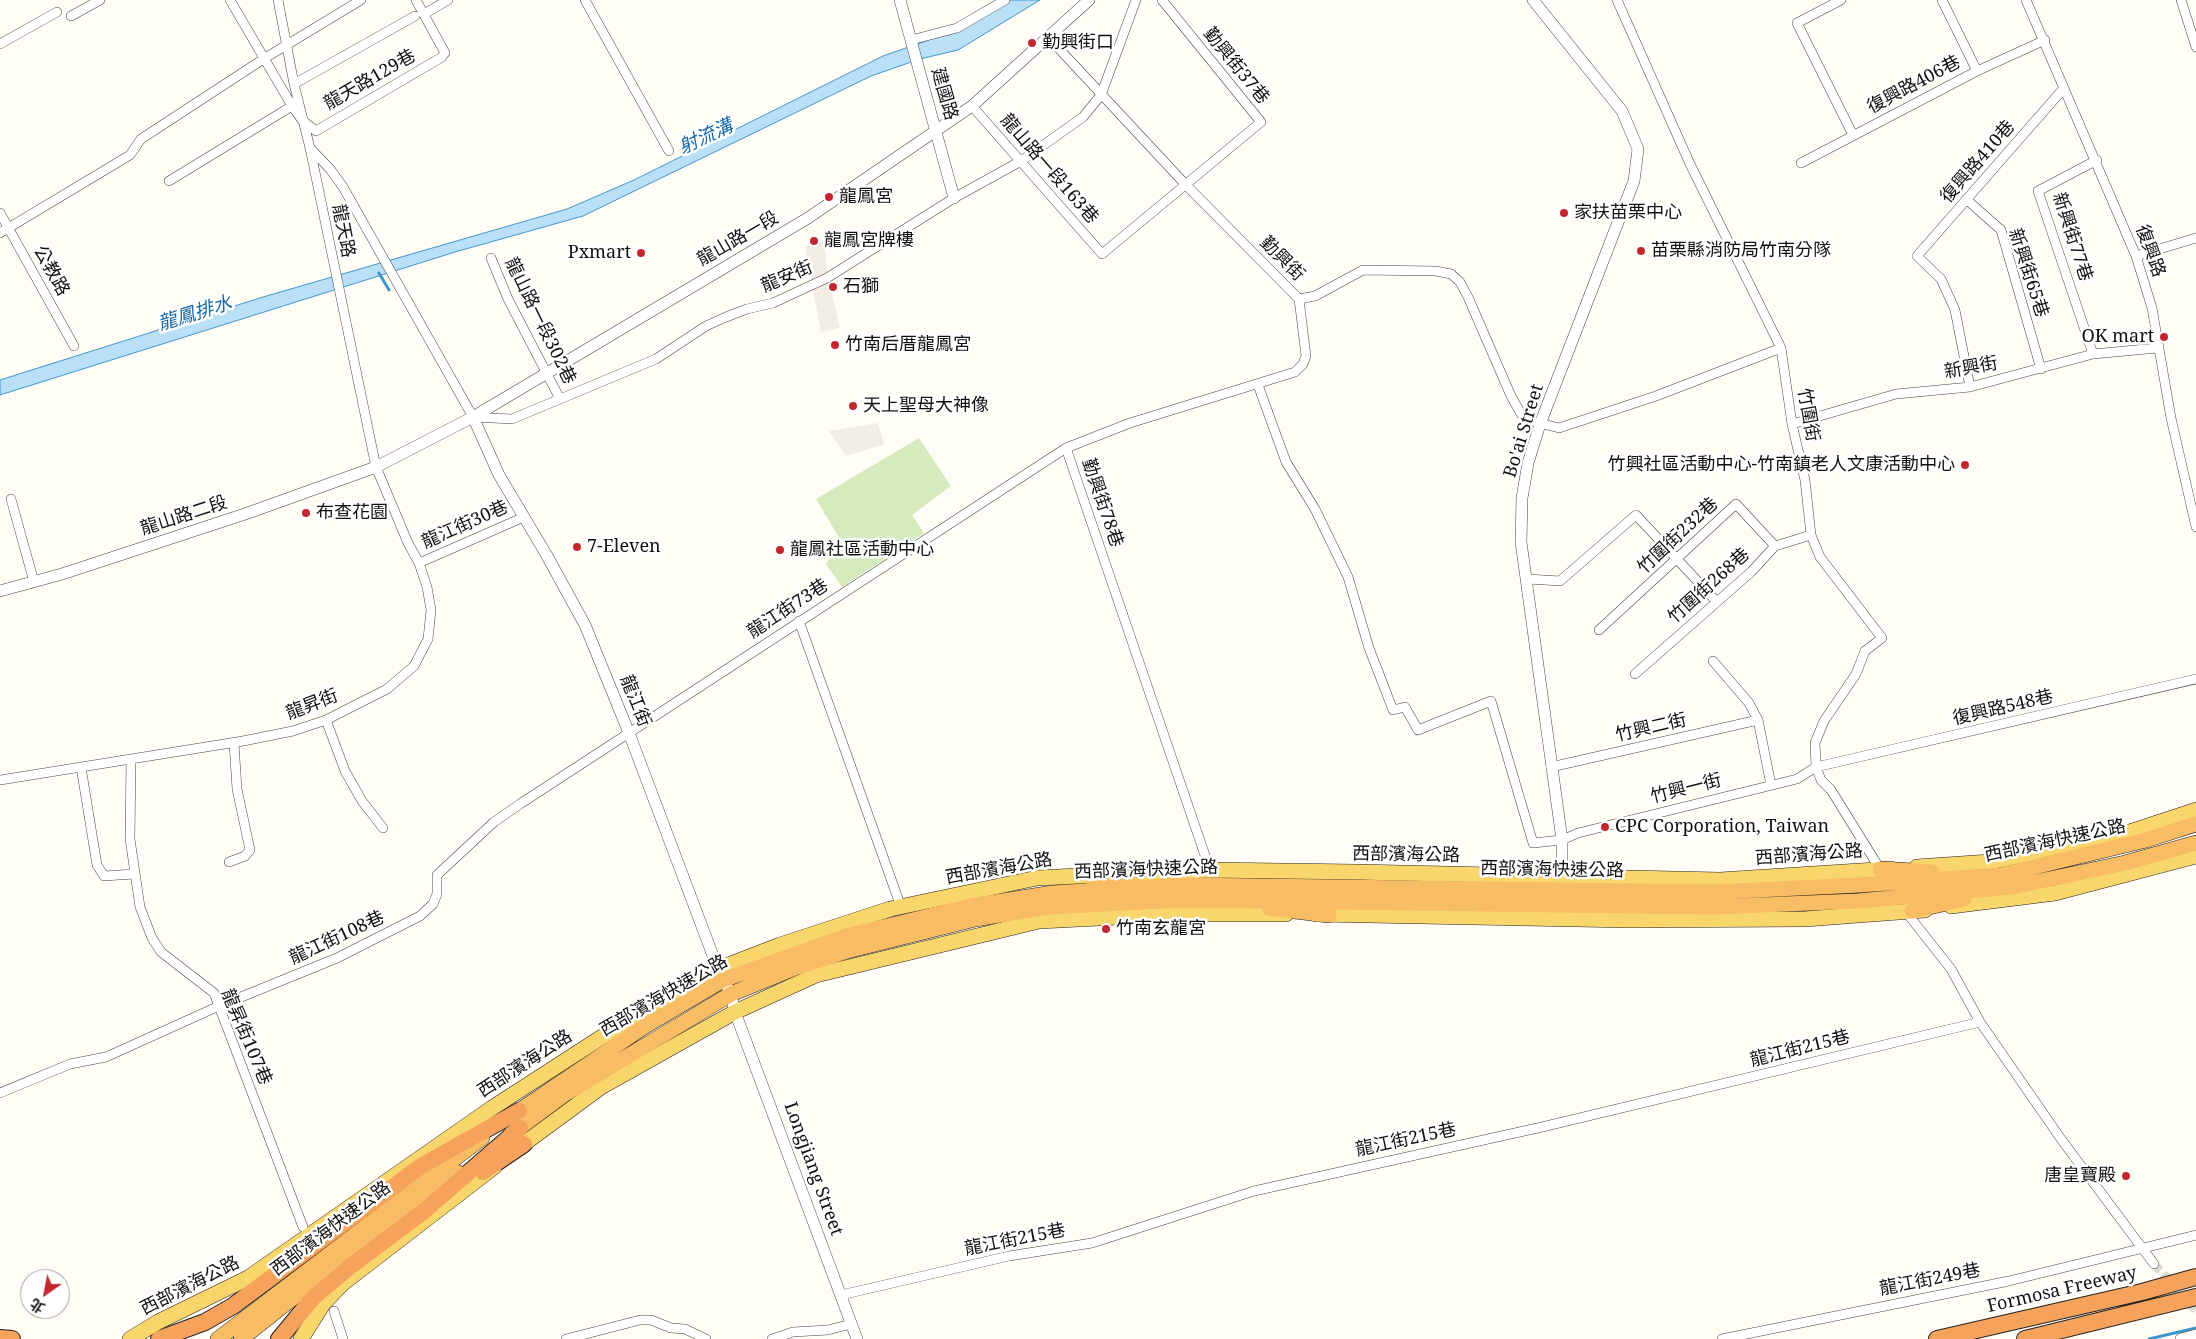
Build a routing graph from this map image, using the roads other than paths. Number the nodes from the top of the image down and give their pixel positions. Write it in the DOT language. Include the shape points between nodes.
graph roads {
  1 [pos="100,0"];
  2 [pos="230,0"];
  3 [pos="278,0"];
  4 [pos="361,0"];
  5 [pos="416,0"];
  6 [pos="448,0"];
  7 [pos="585,0"];
  8 [pos="900,0"];
  9 [pos="1005,0"];
  10 [pos="1089,0"];
  11 [pos="1136,0"];
  12 [pos="1162,0"];
  13 [pos="1533,0"];
  14 [pos="1617,0"];
  15 [pos="1841,0"];
  16 [pos="1942,0"];
  17 [pos="2026,0"];
  18 [pos="2181,0"];
  19 [pos="57,12"];
  20 [pos="420,15"];
  21 [pos="70,16"];
  22 [pos="1049,38"];
  23 [pos="2044,40"];
  24 [pos="911,42"];
  25 [pos="0,44"];
  26 [pos="286,45"];
  27 [pos="2196,47"];
  28 [pos="264,58"];
  29 [pos="1977,70"];
  30 [pos="294,84"];
  31 [pos="2064,88"];
  32 [pos="1101,95"];
  33 [pos="292,106"];
  34 [pos="972,106"];
  35 [pos="302,120"];
  36 [pos="936,129"];
  37 [pos="1853,135"];
  38 [pos="310,148"];
  39 [pos="669,151"];
  40 [pos="2097,160"];
  41 [pos="1021,161"];
  42 [pos="1801,163"];
  43 [pos="169,181"];
  44 [pos="1186,184"];
  45 [pos="954,198"];
  46 [pos="1966,199"];
  47 [pos="0,213"];
  48 [pos="9,229"];
  49 [pos="0,233"];
  50 [pos="2196,238"];
  51 [pos="2136,256"];
  52 [pos="491,258"];
  53 [pos="1299,299"];
  54 [pos="74,346"];
  55 [pos="1781,348"];
  56 [pos="2157,348"];
  57 [pos="2093,354"];
  58 [pos="2040,369"];
  59 [pos="546,374"];
  60 [pos="1258,385"];
  61 [pos="1970,388"];
  62 [pos="560,399"];
  63 [pos="473,417"];
  64 [pos="1540,424"];
  65 [pos="1792,424"];
  66 [pos="1066,448"];
  67 [pos="376,467"];
  68 [pos="11,498"];
  69 [pos="524,517"];
  70 [pos="2196,527"];
  71 [pos="1811,535"];
  72 [pos="1774,546"];
  73 [pos="1677,559"];
  74 [pos="420,563"];
  75 [pos="1528,579"];
  76 [pos="34,582"];
  77 [pos="0,591"];
  78 [pos="1716,601"];
  79 [pos="799,621"];
  80 [pos="1599,630"];
  81 [pos="1713,661"];
  82 [pos="1635,674"];
  83 [pos="2196,679"];
  84 [pos="326,720"];
  85 [pos="1758,720"];
  86 [pos="629,733"];
  87 [pos="234,743"];
  88 [pos="131,759"];
  89 [pos="81,767"];
  90 [pos="1551,767"];
  91 [pos="1816,767"];
  92 [pos="0,780"];
  93 [pos="1770,784"];
  94 [pos="2196,810"];
  95 [pos="2196,824"];
  96 [pos="383,828"];
  97 [pos="1562,840"];
  98 [pos="2196,843"];
  99 [pos="2196,856"];
  100 [pos="229,862"];
  101 [pos="1880,869"];
  102 [pos="1210,870"];
  103 [pos="1139,873"];
  104 [pos="134,874"];
  105 [pos="2001,875"];
  106 [pos="2012,887"];
  107 [pos="1053,893"];
  108 [pos="1561,897"];
  109 [pos="1183,900"];
  110 [pos="901,907"];
  111 [pos="1909,912"];
  112 [pos="1329,914"];
  113 [pos="721,975"];
  114 [pos="731,994"];
  115 [pos="219,1006"];
  116 [pos="735,1012"];
  117 [pos="1980,1022"];
  118 [pos="0,1093"];
  119 [pos="519,1111"];
  120 [pos="522,1136"];
  121 [pos="303,1227"];
  122 [pos="2196,1235"];
  123 [pos="2143,1248"];
  124 [pos="2154,1264"];
  125 [pos="2196,1277"];
  126 [pos="841,1295"];
  127 [pos="2196,1297"];
  128 [pos="334,1311"];
  129 [pos="847,1324"];
  130 [pos="2196,1335"];
  131 [pos="0,1338"];
  132 [pos="12,1339"];
  133 [pos="130,1339"];
  134 [pos="159,1339"];
  135 [pos="218,1339"];
  136 [pos="241,1339"];
  137 [pos="279,1339"];
  138 [pos="301,1339"];
  139 [pos="343,1339"];
  140 [pos="566,1339"];
  141 [pos="706,1339"];
  142 [pos="772,1339"];
  143 [pos="857,1339"];
  144 [pos="1722,1339"];
  145 [pos="1937,1339"];
  146 [pos="2025,1339"];
  147 [pos="2181,1339"];
  1 -- 21 [label="street"];
  2 -- 28 [label="street"];
  3 -- 26 [label="street, 龍天路"];
  4 -- 26 [label="street"];
  5 -- 20 [label="street"];
  6 -- 20 [label="street"];
  7 -- 39 [label="street"];
  8 -- 24 [label="street, 建國路"];
  9 -- 24 [label="street" via="958,28"];
  10 -- 22 [label="street, 龍山路一段"];
  11 -- 32 [label="street, 龍安街"];
  12 -- 44 [label="street, 勤興街37巷" via="1260,122"];
  13 -- 64 [label="street, Bo'ai Street" via="1622,111 1638,150 1634,181"];
  14 -- 55 [label="street, 竹圍街" via="1690,164"];
  15 -- 37 [label="street" via="1797,23"];
  16 -- 29 [label="street"];
  17 -- 23 [label="street, 復興路"];
  18 -- 27 [label="street"];
  19 -- 25 [label="street"];
  20 -- 30 [label="street"];
  20 -- 35 [label="street, 龍天路129巷" via="443,55 316,131"];
  22 -- 32 [label="street, 勤興街"];
  22 -- 34 [label="street, 龍山路一段"];
  23 -- 29 [label="street, 復興路406巷"];
  23 -- 31 [label="street, 復興路"];
  24 -- 36 [label="street, 建國路"];
  26 -- 28 [label="street"];
  26 -- 30 [label="street, 龍天路"];
  28 -- 33 [label="street"];
  28 -- 48 [label="street" via="141,139 130,155"];
  29 -- 37 [label="street, 復興路406巷"];
  30 -- 35 [label="street, 龍天路"];
  31 -- 40 [label="street, 復興路"];
  31 -- 46 [label="street, 復興路410巷"];
  32 -- 41 [label="street, 龍安街" via="1083,118"];
  32 -- 44 [label="street, 勤興街"];
  33 -- 35 [label="street"];
  33 -- 43 [label="street"];
  34 -- 36 [label="street, 龍山路一段"];
  34 -- 41 [label="street, 龍山路一段163巷"];
  35 -- 38 [label="street, 龍天路"];
  36 -- 45 [label="street, 建國路"];
  36 -- 59 [label="street, 龍山路一段" via="808,218"];
  37 -- 42 [label="street, 復興路406巷"];
  38 -- 63 [label="street" via="342,187"];
  38 -- 67 [label="street, 龍天路"];
  40 -- 51 [label="street, 復興路"];
  40 -- 57 [label="street, 新興街77巷" via="2038,191"];
  41 -- 44 [label="street, 龍山路一段163巷" via="1102,254"];
  41 -- 45 [label="street, 龍安街"];
  44 -- 53 [label="street, 勤興街"];
  45 -- 62 [label="street, 龍安街" via="827,278 773,303 719,320 656,359"];
  46 -- 58 [label="street, 新興街65巷" via="2001,230"];
  46 -- 61 [label="street, 復興路410巷" via="1917,256 1941,279 1955,310"];
  47 -- 48 [label="street, 公教路"];
  48 -- 49 [label="street"];
  48 -- 54 [label="street, 公教路"];
  50 -- 51 [label="street"];
  51 -- 56 [label="street, 復興路" via="2152,308"];
  52 -- 59 [label="street, 龍山路一段302巷"];
  53 -- 60 [label="street, 勤興街78巷" via="1306,356 1303,364 1295,372"];
  53 -- 64 [label="street, 勤興街" via="1315,296 1363,270 1451,274 1468,297 1524,419"];
  55 -- 64 [label="street" via="1656,396 1560,428"];
  55 -- 65 [label="street, 竹圍街"];
  56 -- 57 [label="street, 新興街"];
  56 -- 70 [label="street, 復興路"];
  57 -- 58 [label="street, 新興街"];
  58 -- 61 [label="street, 新興街"];
  59 -- 62 [label="street, 龍山路一段302巷"];
  59 -- 63 [label="street, 龍山路一段"];
  60 -- 66 [label="street, 勤興街78巷" via="1130,423"];
  60 -- 97 [label="street, 竹興一街" via="1286,462 1315,509 1348,577 1369,648 1393,710 1405,707 1418,730 1491,701 1533,843"];
  61 -- 65 [label="street, 新興街" via="1896,394"];
  62 -- 63 [label="street, 龍安街" via="512,419"];
  63 -- 67 [label="street, 龍山路一段"];
  63 -- 69 [label="street, 龍江街" via="499,475"];
  64 -- 75 [label="street, Bo'ai Street" via="1522,498 1521,542"];
  65 -- 71 [label="street, 竹圍街" via="1805,480"];
  66 -- 79 [label="street, 龍江街73巷"];
  66 -- 102 [label="street, 勤興街78巷"];
  67 -- 74 [label="street, 龍昇街" via="408,543"];
  67 -- 76 [label="street, 龍山路二段" via="245,514"];
  68 -- 76 [label="street"];
  69 -- 74 [label="street, 龍江街30巷"];
  69 -- 86 [label="street, 龍江街" via="585,625"];
  71 -- 72 [label="street, 竹圍街268巷"];
  71 -- 91 [label="street, 竹圍街" via="1820,556 1882,638 1866,652 1856,674 1824,721 1815,743"];
  72 -- 73 [label="street, 竹圍街232巷" via="1736,504"];
  72 -- 78 [label="street, 竹圍街268巷" via="1751,572"];
  73 -- 75 [label="street" via="1636,515 1560,582"];
  73 -- 78 [label="street"];
  73 -- 80 [label="street, 竹圍街232巷"];
  74 -- 84 [label="street, 龍昇街" via="431,610 428,639 414,666 387,689"];
  75 -- 90 [label="street, Bo'ai Street"];
  76 -- 77 [label="street, 龍山路二段"];
  78 -- 82 [label="street, 竹圍街268巷"];
  79 -- 86 [label="street, 龍江街73巷"];
  79 -- 110 [label="street"];
  81 -- 85 [label="street" via="1749,703"];
  83 -- 91 [label="street, 復興路548巷"];
  84 -- 87 [label="street, 龍昇街" via="293,731"];
  84 -- 96 [label="street" via="345,771"];
  85 -- 90 [label="street, 竹興二街"];
  85 -- 93 [label="street"];
  86 -- 113 [label="street, 龍江街"];
  86 -- 115 [label="street, 龍江街108巷" via="494,822 437,875 437,894 433,904 420,916 337,958"];
  87 -- 88 [label="street, 龍昇街"];
  87 -- 100 [label="street" via="237,789 250,850 245,856"];
  88 -- 89 [label="street, 龍昇街"];
  88 -- 104 [label="street, 龍昇街107巷" via="130,839"];
  89 -- 92 [label="street, 龍昇街"];
  89 -- 104 [label="street" via="97,866 104,876"];
  90 -- 97 [label="street, Bo'ai Street"];
  91 -- 93 [label="street, 竹興一街" via="1798,779"];
  91 -- 101 [label="street" via="1821,780 1831,790"];
  93 -- 97 [label="street, 竹興一街" via="1578,833"];
  94 -- 101 [label="main road, 西部濱海公路" via="2120,835 1990,862"];
  95 -- 105 [label="highway, 西部濱海快速公路" via="2146,840"];
  97 -- 108 [label="street, Bo'ai Street"];
  98 -- 106 [label="highway, 西部濱海快速公路"];
  99 -- 111 [label="main road, 西部濱海公路" via="2055,893"];
  101 -- 105 [label="highway"];
  101 -- 108 [label="main road, 西部濱海公路" via="1720,880"];
  102 -- 103 [label="main road, 西部濱海公路"];
  102 -- 108 [label="main road, 西部濱海公路"];
  103 -- 107 [label="highway"];
  103 -- 110 [label="main road, 西部濱海公路" via="1038,878"];
  104 -- 115 [label="street, 龍昇街107巷" via="140,907 160,952 214,993"];
  105 -- 108 [label="highway, 西部濱海快速公路" via="1859,885"];
  106 -- 108 [label="highway, 西部濱海快速公路" via="1858,901 1714,908"];
  106 -- 111 [label="highway"];
  107 -- 108 [label="highway, 西部濱海快速公路" via="1181,885"];
  107 -- 113 [label="highway, 西部濱海快速公路" via="971,906 846,936"];
  108 -- 109 [label="highway, 西部濱海快速公路"];
  108 -- 111 [label="main road, 西部濱海公路" via="1805,919"];
  108 -- 112 [label="main road, 西部濱海公路"];
  109 -- 112 [label="highway"];
  109 -- 114 [label="highway, 西部濱海快速公路" via="1048,907 975,919 847,951"];
  110 -- 113 [label="main road, 西部濱海公路" via="780,945"];
  111 -- 117 [label="street" via="1951,968"];
  112 -- 116 [label="main road, 西部濱海公路" via="1178,914 1039,921 816,974"];
  113 -- 114 [label="street, 龍江街"];
  113 -- 119 [label="highway, 西部濱海快速公路"];
  113 -- 133 [label="main road, 西部濱海公路" via="605,1035 492,1108 248,1278"];
  114 -- 116 [label="street, 龍江街"];
  114 -- 120 [label="highway, 西部濱海快速公路" via="565,1094"];
  115 -- 118 [label="street, 龍江街108巷" via="106,1057 70,1064"];
  115 -- 121 [label="street, 龍昇街107巷"];
  116 -- 120 [label="main road, 西部濱海公路" via="601,1087"];
  116 -- 126 [label="street, Longjiang Street"];
  117 -- 123 [label="street" via="2061,1139"];
  117 -- 126 [label="street, 龍江街215巷" via="1600,1114 1254,1191 1092,1243 1009,1256"];
  119 -- 134 [label="highway" via="421,1166 233,1306 205,1322"];
  119 -- 135 [label="highway, 西部濱海快速公路"];
  120 -- 136 [label="highway, 西部濱海快速公路" via="347,1254"];
  120 -- 137 [label="highway" via="352,1266 314,1298"];
  120 -- 138 [label="main road, 西部濱海公路" via="410,1234 342,1284 323,1304"];
  122 -- 123 [label="street, 龍江街249巷"];
  123 -- 124 [label="street"];
  123 -- 144 [label="street, 龍江街249巷" via="2009,1281"];
  125 -- 145 [label="highway, Formosa Freeway"];
  126 -- 129 [label="street, Longjiang Street"];
  127 -- 146 [label="highway"];
  128 -- 139 [label="street"];
  129 -- 142 [label="street" via="828,1330 793,1332"];
  129 -- 143 [label="street, Longjiang Street"];
  130 -- 147 [label="street"];
  131 -- 132 [label="highway"];
  140 -- 141 [label="street" via="651,1320 671,1328 685,1329"];
}
